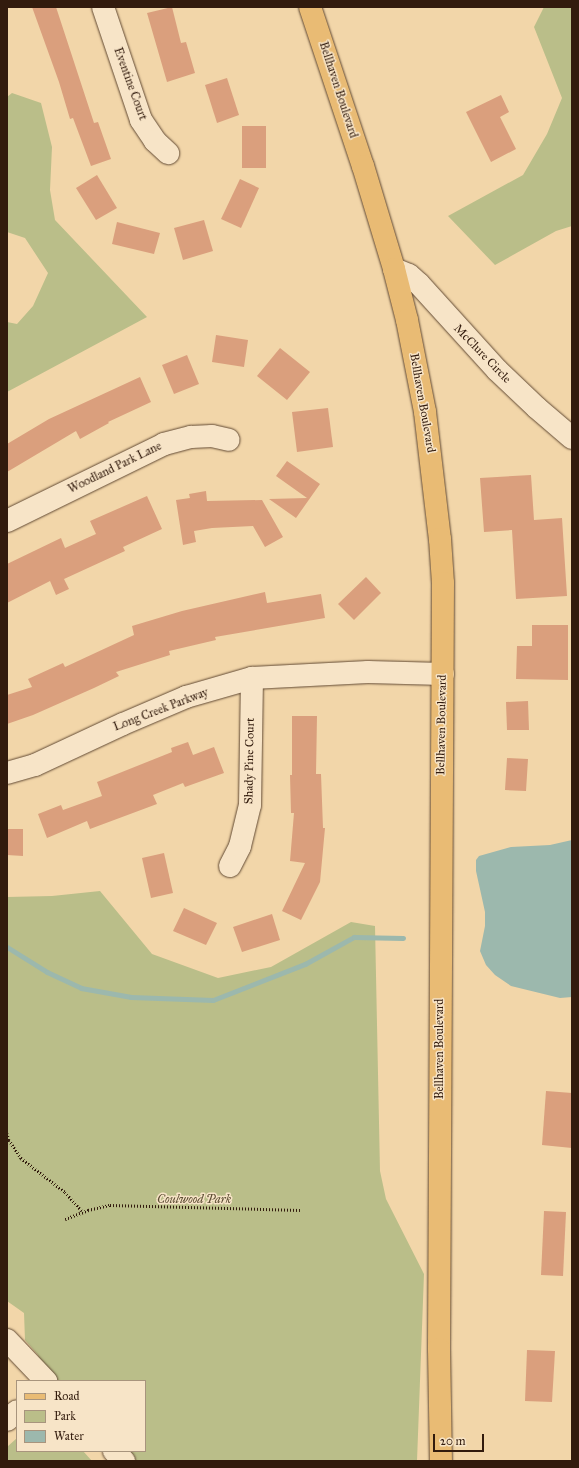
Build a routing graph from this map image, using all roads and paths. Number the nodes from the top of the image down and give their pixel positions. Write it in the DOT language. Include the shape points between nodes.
graph roads {
  1 [pos="103,7"];
  2 [pos="310,7"];
  3 [pos="168,153"];
  4 [pos="394,269"];
  5 [pos="572,438"];
  6 [pos="229,440"];
  7 [pos="7,521"];
  8 [pos="443,674"];
  9 [pos="252,678"];
  10 [pos="7,773"];
  11 [pos="230,866"];
  12 [pos="7,1133"];
  13 [pos="8,1142"];
  14 [pos="300,1210"];
  15 [pos="83,1212"];
  16 [pos="65,1219"];
  17 [pos="7,1340"];
  18 [pos="45,1380"];
  19 [pos="16,1412"];
  20 [pos="7,1420"];
  21 [pos="115,1452"];
  22 [pos="124,1461"];
  23 [pos="441,1461"];
  1 -- 3 [label="street, Eventine Court" via="141,120 155,141"];
  2 -- 4 [label="main road, Bellhaven Boulevard"];
  4 -- 5 [label="street, McClure Circle" via="409,274 497,370"];
  4 -- 8 [label="main road, Bellhaven Boulevard" via="407,320 431,453 441,552"];
  6 -- 7 [label="street, Woodland Park Lane" via="212,436 164,444"];
  8 -- 9 [label="street, Long Creek Parkway" via="368,672"];
  8 -- 23 [label="main road, Bellhaven Boulevard" via="439,1349"];
  9 -- 10 [label="street, Long Creek Parkway" via="186,697 35,765"];
  9 -- 11 [label="street, Shady Pine Court" via="250,805 240,846"];
  12 -- 13 [label="path"];
  13 -- 15 [label="path" via="21,1158 64,1192"];
  14 -- 15 [label="path" via="110,1205"];
  15 -- 16 [label="path"];
  17 -- 18 [label="street"];
  19 -- 20 [label="street"];
  21 -- 22 [label="street"];
}
